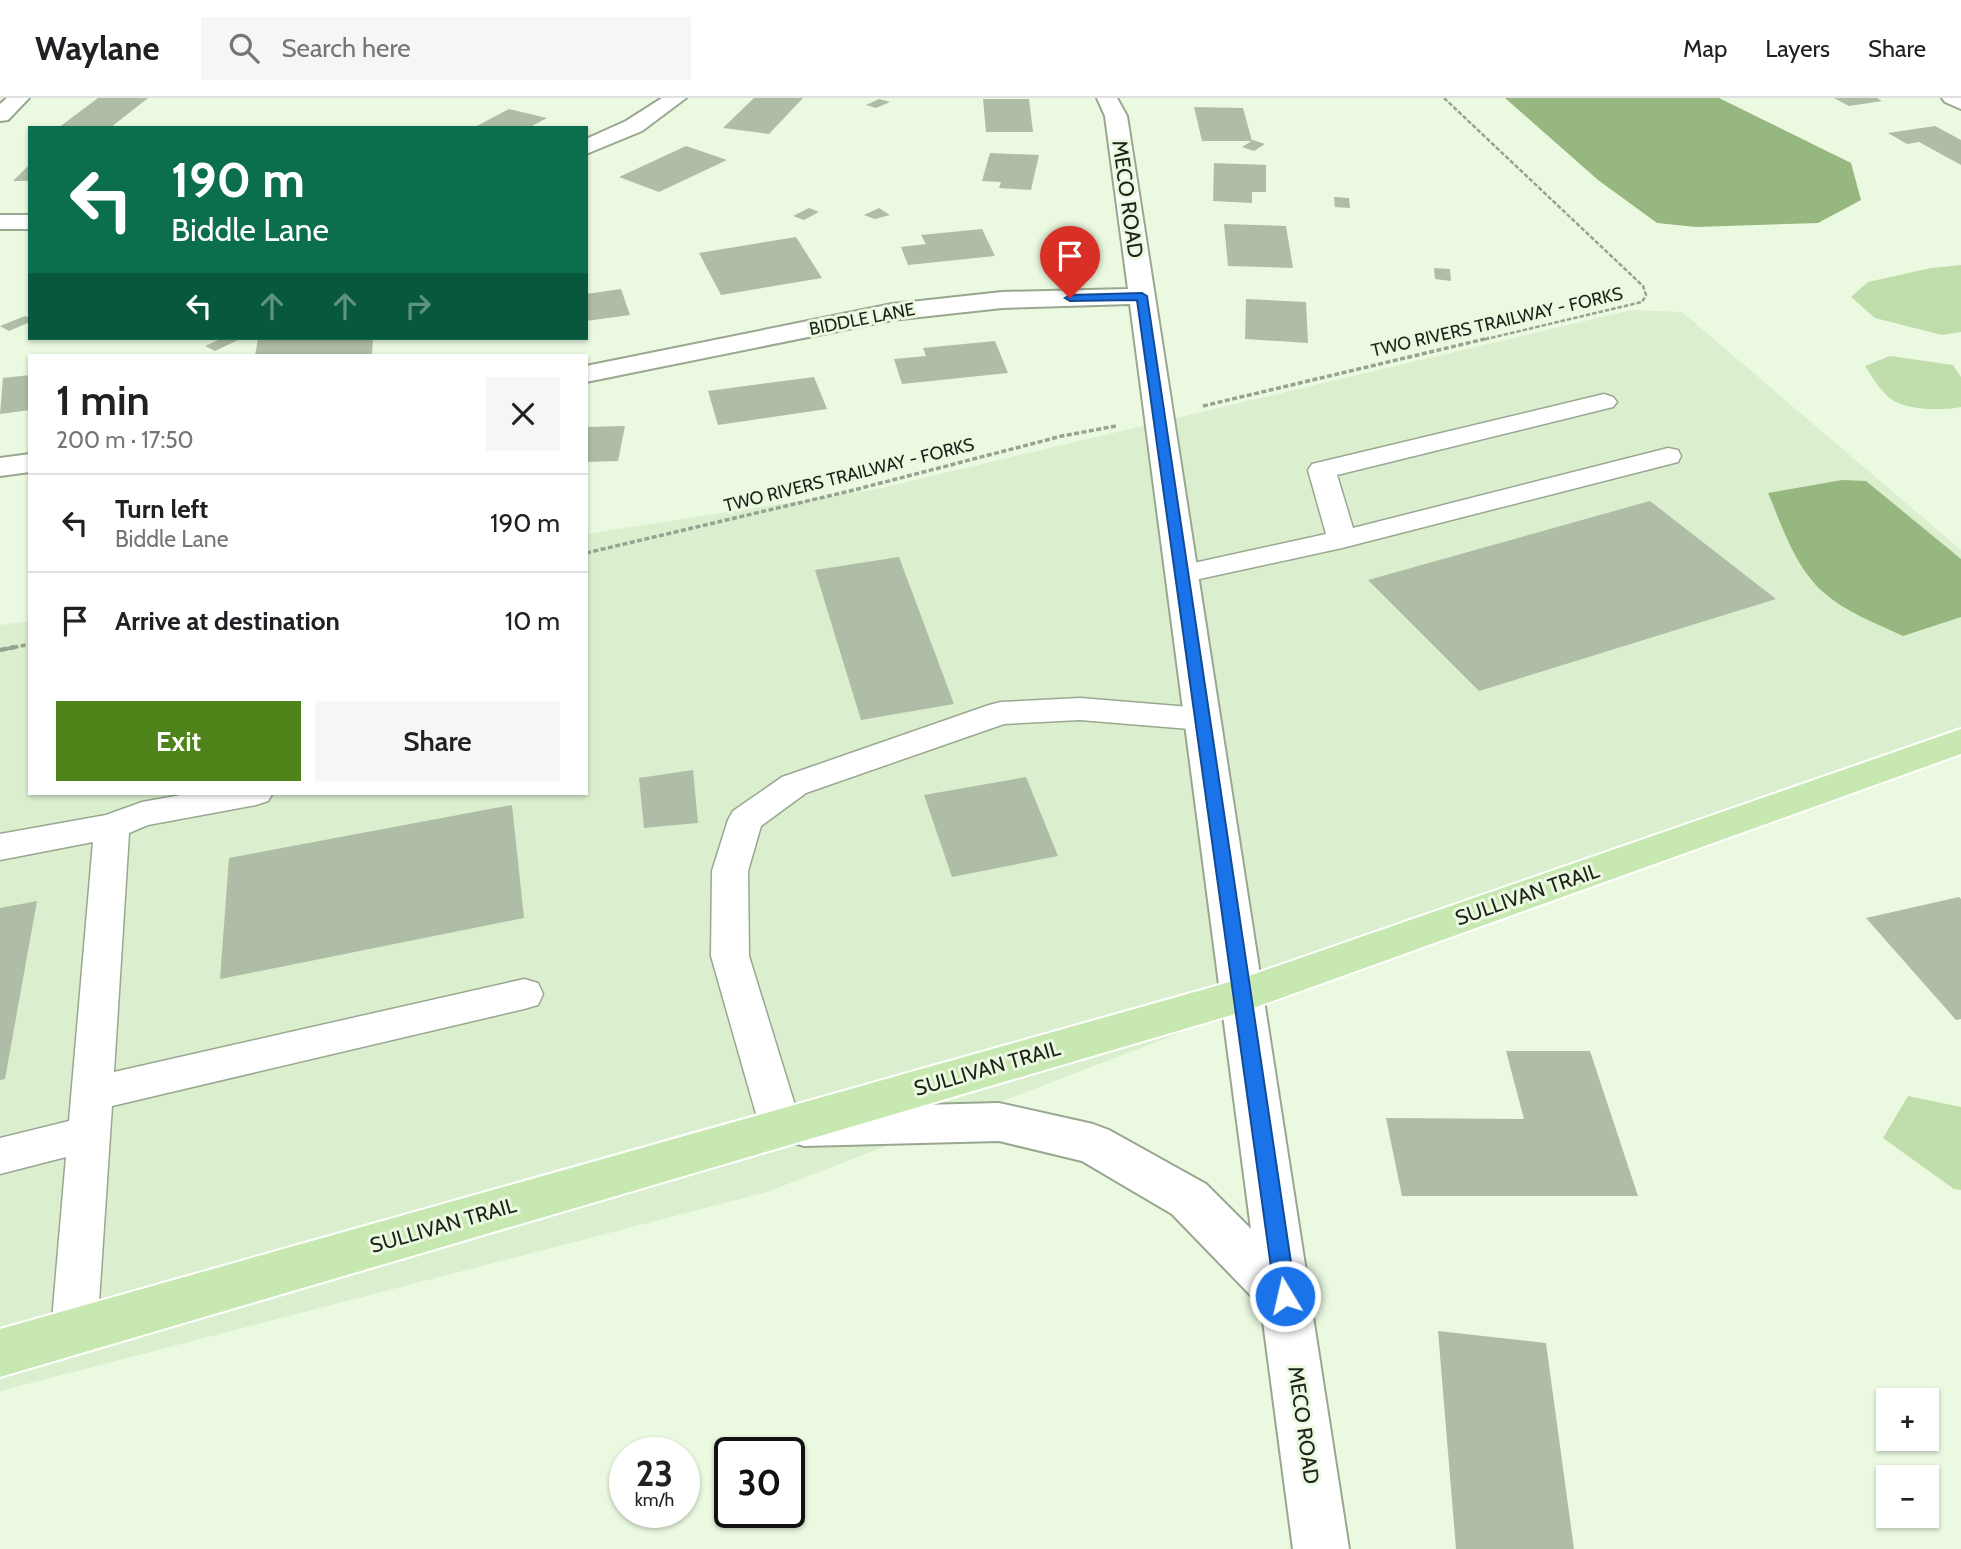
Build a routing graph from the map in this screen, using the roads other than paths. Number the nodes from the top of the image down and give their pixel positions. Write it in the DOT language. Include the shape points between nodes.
graph roads {
  1 [pos="19,98"];
  2 [pos="676,98"];
  3 [pos="1107,98"];
  4 [pos="1952,98"];
  5 [pos="1961,103"];
  6 [pos="0,115"];
  7 [pos="588,146"];
  8 [pos="0,222"];
  9 [pos="28,222"];
  10 [pos="1142,296"];
  11 [pos="588,374"];
  12 [pos="1604,402"];
  13 [pos="1668,456"];
  14 [pos="28,463"];
  15 [pos="0,467"];
  16 [pos="1342,539"];
  17 [pos="1181,574"];
  18 [pos="1202,719"];
  19 [pos="1961,741"];
  20 [pos="245,795"];
  21 [pos="112,826"];
  22 [pos="0,847"];
  23 [pos="524,995"];
  24 [pos="1242,995"];
  25 [pos="90,1114"];
  26 [pos="781,1128"];
  27 [pos="0,1156"];
  28 [pos="1285,1296"];
  29 [pos="74,1332"];
  30 [pos="0,1353"];
  31 [pos="1321,1549"];
  1 -- 6 [label="street"];
  2 -- 7 [label="street" via="634,126"];
  3 -- 10 [label="street, MECO ROAD" via="1116,116"];
  4 -- 5 [label="street"];
  8 -- 9 [label="street"];
  10 -- 11 [label="street, BIDDLE LANE" via="1002,300 892,312"];
  10 -- 17 [label="street, MECO ROAD"];
  12 -- 16 [label="lane" via="1322,470"];
  13 -- 16 [label="lane"];
  14 -- 15 [label="street"];
  16 -- 17 [label="lane"];
  17 -- 18 [label="street, MECO ROAD"];
  18 -- 24 [label="street, MECO ROAD"];
  18 -- 26 [label="lane" via="1080,709 1001,713 794,785 746,820 730,871 730,956"];
  19 -- 24 [label="main road, SULLIVAN TRAIL"];
  20 -- 21 [label="lane" via="142,814"];
  21 -- 22 [label="lane"];
  21 -- 25 [label="lane"];
  23 -- 25 [label="lane"];
  24 -- 26 [label="main road, SULLIVAN TRAIL"];
  24 -- 28 [label="street, MECO ROAD"];
  25 -- 27 [label="lane"];
  25 -- 29 [label="lane"];
  26 -- 28 [label="street" via="999,1122 1093,1144 1189,1199"];
  26 -- 29 [label="main road, SULLIVAN TRAIL"];
  28 -- 31 [label="street, MECO ROAD"];
  29 -- 30 [label="main road, SULLIVAN TRAIL"];
}
